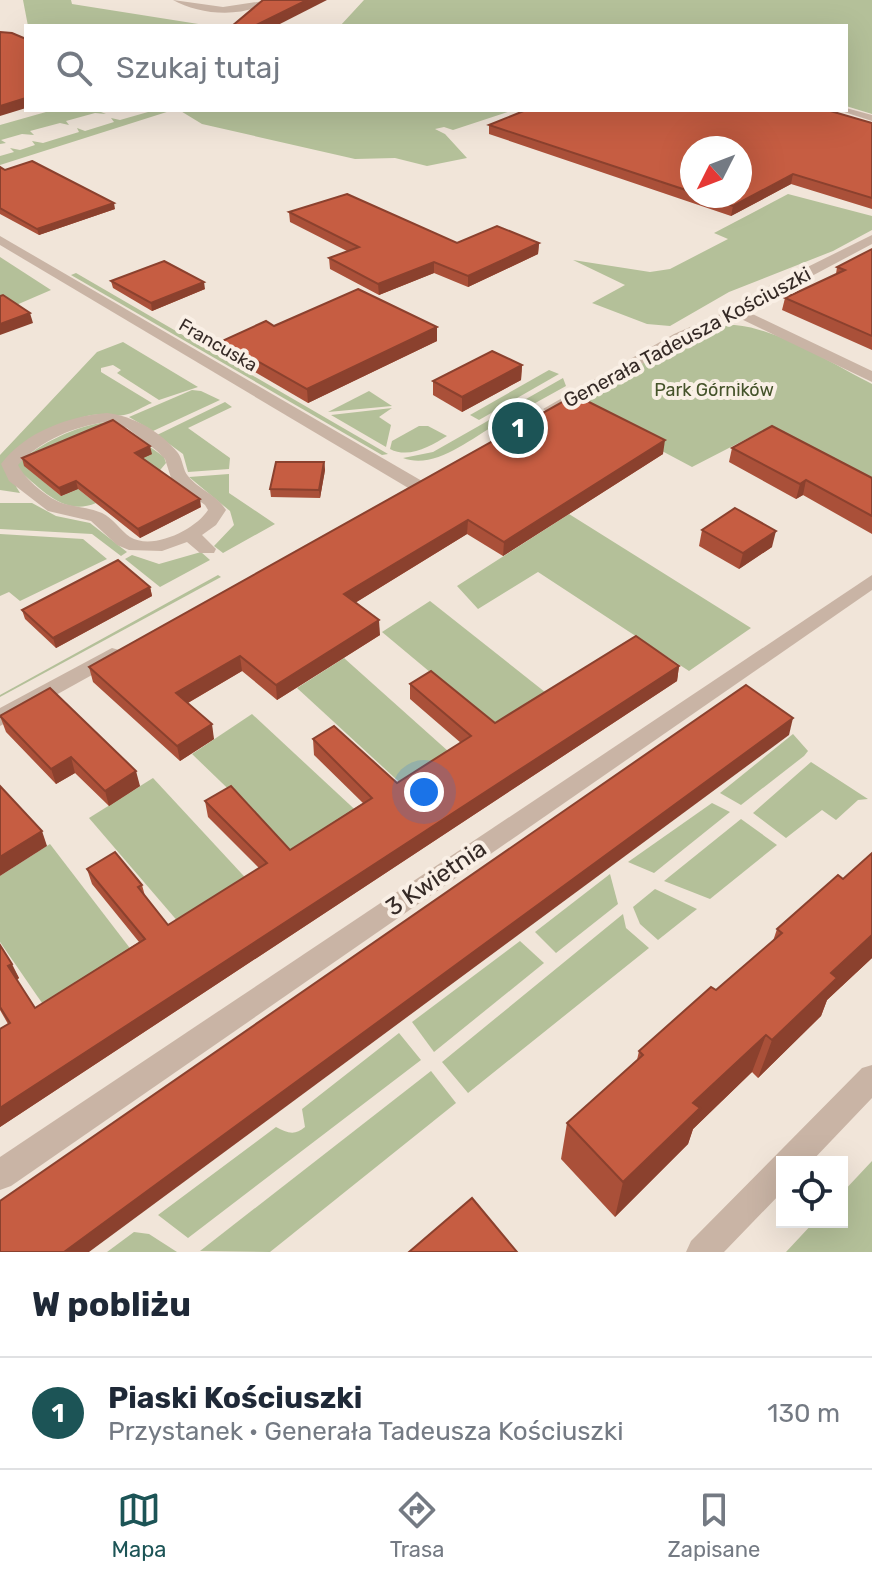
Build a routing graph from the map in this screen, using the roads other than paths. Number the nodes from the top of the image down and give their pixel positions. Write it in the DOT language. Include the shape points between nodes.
graph roads {
  1 [pos="177,0"];
  2 [pos="266,0"];
  3 [pos="848,111"];
  4 [pos="872,118"];
  5 [pos="872,239"];
  6 [pos="0,240"];
  7 [pos="737,312"];
  8 [pos="872,377"];
  9 [pos="535,418"];
  10 [pos="394,497"];
  11 [pos="190,535"];
  12 [pos="207,549"];
  13 [pos="872,581"];
  14 [pos="130,645"];
  15 [pos="0,718"];
  16 [pos="872,1078"];
  17 [pos="796,1156"];
  18 [pos="0,1175"];
  19 [pos="776,1176"];
  20 [pos="702,1252"];
  1 -- 2 [label="street" via="241,11"];
  3 -- 4 [label="street"];
  5 -- 7 [label="street, Generała Tadeusza Kościuszki"];
  6 -- 10 [label="street, Francuska" via="422,481"];
  7 -- 8 [label="street"];
  7 -- 9 [label="street, Generała Tadeusza Kościuszki" via="679,337"];
  11 -- 11 [label="street" via="162,545 136,546 97,517 54,507 15,477 9,464 39,440 93,419 131,423 170,452 178,477 217,510"];
  11 -- 12 [label="street"];
  13 -- 18 [label="street, 3 Kwietnia"];
  14 -- 15 [label="street"];
  16 -- 17 [label="street"];
  19 -- 20 [label="street"];
}
